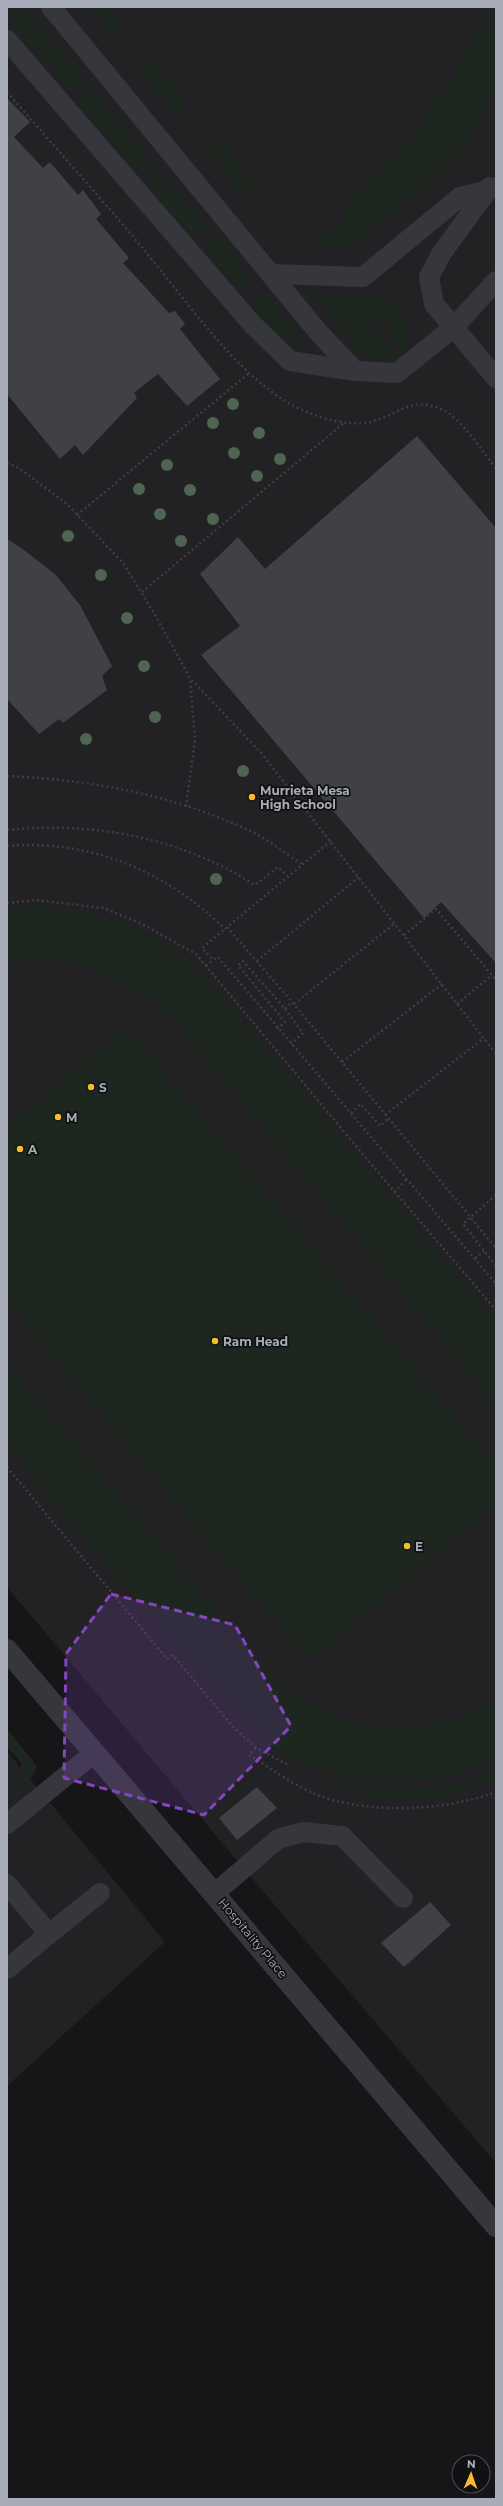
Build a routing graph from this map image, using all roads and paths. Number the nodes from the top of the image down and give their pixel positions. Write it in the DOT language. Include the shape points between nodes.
graph roads {
  1 [pos="51,7"];
  2 [pos="7,40"];
  3 [pos="7,92"];
  4 [pos="491,186"];
  5 [pos="272,274"];
  6 [pos="496,281"];
  7 [pos="454,327"];
  8 [pos="355,371"];
  9 [pos="248,374"];
  10 [pos="496,378"];
  11 [pos="345,422"];
  12 [pos="7,463"];
  13 [pos="496,469"];
  14 [pos="77,514"];
  15 [pos="142,592"];
  16 [pos="190,678"];
  17 [pos="7,776"];
  18 [pos="186,807"];
  19 [pos="7,830"];
  20 [pos="331,841"];
  21 [pos="7,846"];
  22 [pos="302,864"];
  23 [pos="287,876"];
  24 [pos="359,877"];
  25 [pos="7,904"];
  26 [pos="395,923"];
  27 [pos="226,928"];
  28 [pos="404,935"];
  29 [pos="213,960"];
  30 [pos="257,961"];
  31 [pos="206,966"];
  32 [pos="492,975"];
  33 [pos="496,980"];
  34 [pos="442,984"];
  35 [pos="293,1003"];
  36 [pos="457,1004"];
  37 [pos="285,1009"];
  38 [pos="277,1029"];
  39 [pos="484,1038"];
  40 [pos="291,1044"];
  41 [pos="496,1054"];
  42 [pos="342,1062"];
  43 [pos="351,1113"];
  44 [pos="385,1115"];
  45 [pos="388,1119"];
  46 [pos="407,1179"];
  47 [pos="394,1192"];
  48 [pos="496,1195"];
  49 [pos="471,1218"];
  50 [pos="496,1248"];
  51 [pos="484,1251"];
  52 [pos="475,1258"];
  53 [pos="496,1266"];
  54 [pos="496,1284"];
  55 [pos="496,1310"];
  56 [pos="7,1467"];
  57 [pos="7,1650"];
  58 [pos="256,1748"];
  59 [pos="94,1753"];
  60 [pos="290,1766"];
  61 [pos="496,1792"];
  62 [pos="7,1824"];
  63 [pos="7,1884"];
  64 [pos="100,1893"];
  65 [pos="215,1894"];
  66 [pos="403,1898"];
  67 [pos="49,1934"];
  68 [pos="7,1969"];
  69 [pos="496,2226"];
  1 -- 5 [label="lane"];
  2 -- 8 [label="lane" via="253,326 290,361"];
  3 -- 9 [label="path"];
  4 -- 5 [label="lane" via="460,198 362,277"];
  4 -- 7 [label="lane" via="441,254 429,277 434,304"];
  5 -- 8 [label="lane" via="319,333"];
  6 -- 7 [label="lane"];
  7 -- 8 [label="lane" via="397,373"];
  7 -- 10 [label="lane"];
  9 -- 11 [label="path" via="293,405 319,416"];
  9 -- 14 [label="path"];
  11 -- 13 [label="path" via="370,422 404,406 422,405 444,410 477,443"];
  11 -- 15 [label="path"];
  12 -- 14 [label="path" via="19,468"];
  14 -- 15 [label="path" via="123,563"];
  15 -- 16 [label="path"];
  16 -- 18 [label="path" via="195,740"];
  16 -- 20 [label="path" via="262,754"];
  17 -- 18 [label="path" via="106,785"];
  18 -- 22 [label="path" via="249,830"];
  19 -- 23 [label="path" via="100,829 194,853 222,865 255,885 278,867"];
  20 -- 22 [label="path"];
  20 -- 24 [label="path"];
  21 -- 27 [label="path" via="69,848 128,864 170,884"];
  22 -- 23 [label="path"];
  23 -- 27 [label="path"];
  24 -- 26 [label="path"];
  24 -- 30 [label="path"];
  25 -- 31 [label="path" via="36,900 103,908 142,924 196,954"];
  26 -- 28 [label="path"];
  26 -- 35 [label="path"];
  27 -- 29 [label="path" via="202,948"];
  27 -- 30 [label="path"];
  28 -- 32 [label="path" via="436,909"];
  28 -- 34 [label="path"];
  29 -- 31 [label="path"];
  29 -- 38 [label="path" via="218,957"];
  30 -- 35 [label="path"];
  31 -- 47 [label="path"];
  32 -- 33 [label="path"];
  32 -- 36 [label="path"];
  34 -- 36 [label="path"];
  34 -- 42 [label="path"];
  35 -- 37 [label="path"];
  35 -- 42 [label="path"];
  36 -- 39 [label="path"];
  37 -- 38 [label="path" via="243,961 238,965 285,1022"];
  37 -- 40 [label="path" via="303,1033"];
  38 -- 40 [label="path"];
  39 -- 41 [label="path"];
  39 -- 44 [label="path"];
  40 -- 43 [label="path"];
  42 -- 44 [label="path"];
  43 -- 45 [label="path" via="361,1104 380,1126"];
  43 -- 46 [label="path"];
  44 -- 45 [label="path"];
  45 -- 49 [label="path"];
  46 -- 47 [label="path"];
  46 -- 52 [label="path"];
  47 -- 55 [label="path"];
  48 -- 49 [label="path"];
  49 -- 50 [label="path"];
  49 -- 51 [label="path" via="463,1224"];
  51 -- 52 [label="path"];
  51 -- 53 [label="path"];
  52 -- 54 [label="path"];
  56 -- 58 [label="path" via="167,1659 173,1655 233,1727"];
  57 -- 59 [label="street, Hospitality Place"];
  58 -- 60 [label="path"];
  58 -- 61 [label="path" via="250,1755 315,1794 347,1803 421,1808 476,1800"];
  59 -- 62 [label="lane"];
  59 -- 65 [label="street, Hospitality Place"];
  63 -- 67 [label="lane"];
  64 -- 67 [label="lane"];
  65 -- 66 [label="lane" via="278,1839 303,1832 342,1836"];
  65 -- 69 [label="street, Hospitality Place"];
  67 -- 68 [label="lane"];
}
